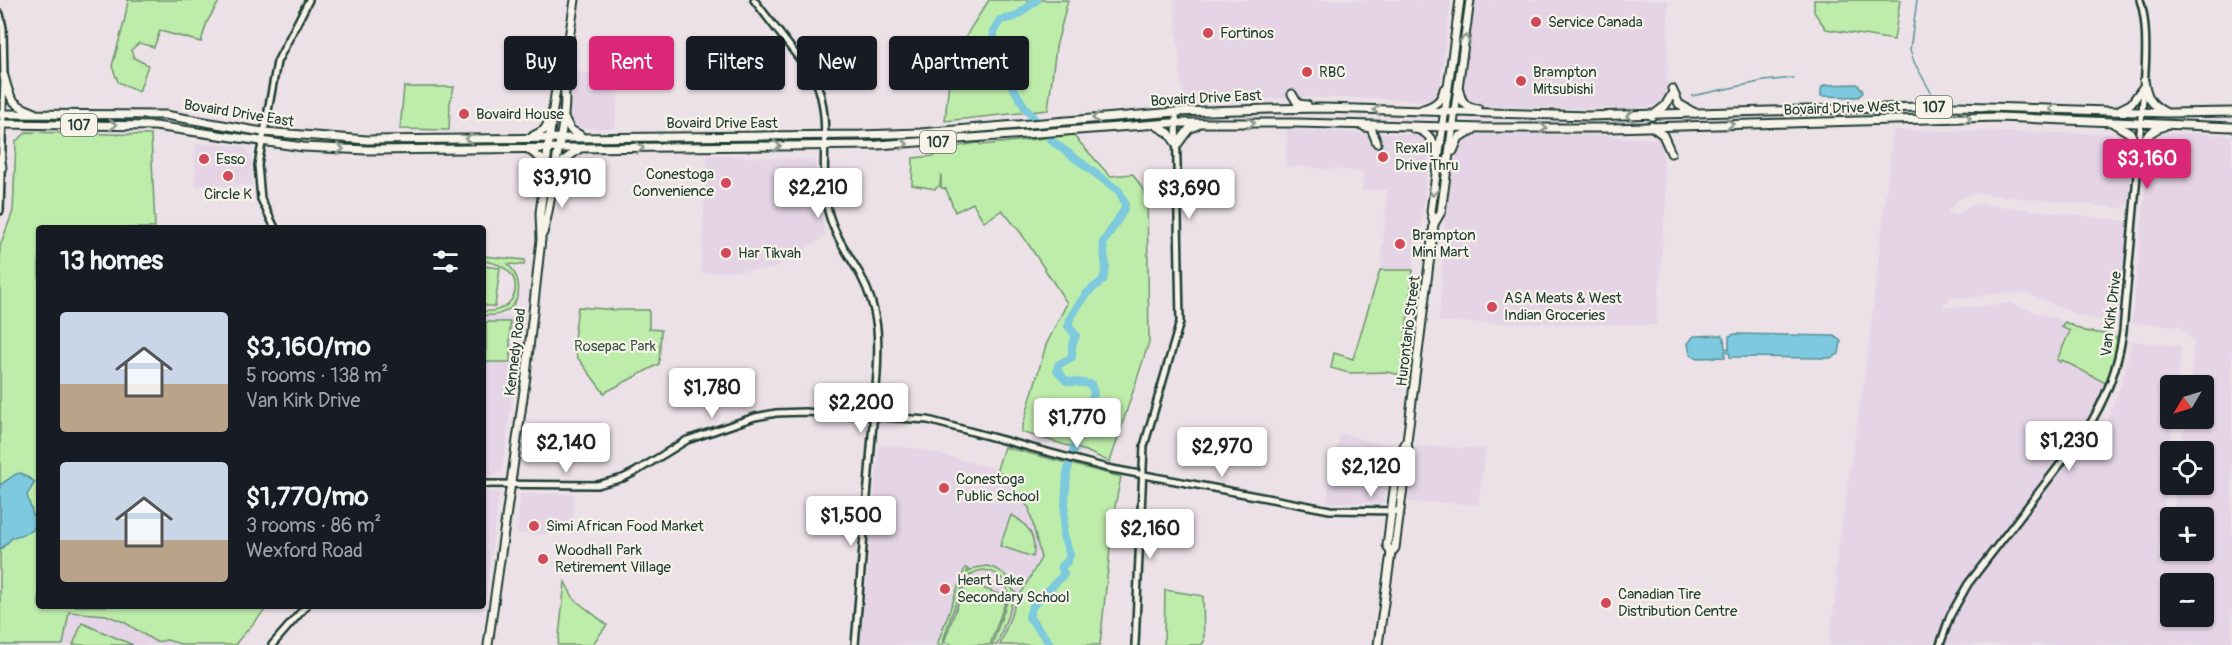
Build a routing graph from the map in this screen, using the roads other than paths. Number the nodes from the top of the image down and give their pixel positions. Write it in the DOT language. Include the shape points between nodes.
graph roads {
  1 [pos="309,0"];
  2 [pos="575,0"];
  3 [pos="754,0"];
  4 [pos="1460,0"];
  5 [pos="1470,0"];
  6 [pos="2140,0"];
  7 [pos="0,14"];
  8 [pos="569,36"];
  9 [pos="4,76"];
  10 [pos="1449,76"];
  11 [pos="1459,78"];
  12 [pos="2144,83"];
  13 [pos="0,87"];
  14 [pos="556,90"];
  15 [pos="566,90"];
  16 [pos="1315,108"];
  17 [pos="553,109"];
  18 [pos="1269,109"];
  19 [pos="1416,111"];
  20 [pos="1444,111"];
  21 [pos="2112,111"];
  22 [pos="1176,112"];
  23 [pos="1455,112"];
  24 [pos="2142,112"];
  25 [pos="2232,112"];
  26 [pos="1489,113"];
  27 [pos="2168,113"];
  28 [pos="2,114"];
  29 [pos="38,114"];
  30 [pos="1698,114"];
  31 [pos="564,115"];
  32 [pos="1652,116"];
  33 [pos="2111,122"];
  34 [pos="2141,123"];
  35 [pos="2173,123"];
  36 [pos="1,124"];
  37 [pos="1152,124"];
  38 [pos="1176,124"];
  39 [pos="1200,124"];
  40 [pos="1360,125"];
  41 [pos="1401,126"];
  42 [pos="1651,126"];
  43 [pos="1442,127"];
  44 [pos="1453,127"];
  45 [pos="2232,127"];
  46 [pos="1485,128"];
  47 [pos="264,132"];
  48 [pos="824,135"];
  49 [pos="528,137"];
  50 [pos="550,137"];
  51 [pos="560,137"];
  52 [pos="588,137"];
  53 [pos="262,142"];
  54 [pos="1377,143"];
  55 [pos="1177,145"];
  56 [pos="825,146"];
  57 [pos="2139,146"];
  58 [pos="526,148"];
  59 [pos="548,148"];
  60 [pos="558,148"];
  61 [pos="582,148"];
  62 [pos="1671,153"];
  63 [pos="2139,155"];
  64 [pos="0,158"];
  65 [pos="1438,159"];
  66 [pos="1448,163"];
  67 [pos="2,167"];
  68 [pos="546,168"];
  69 [pos="555,171"];
  70 [pos="0,212"];
  71 [pos="1434,224"];
  72 [pos="273,225"];
  73 [pos="541,239"];
  74 [pos="874,417"];
  75 [pos="1144,475"];
  76 [pos="486,484"];
  77 [pos="511,485"];
  78 [pos="1396,511"];
  79 [pos="303,609"];
  80 [pos="272,645"];
  81 [pos="488,645"];
  82 [pos="855,645"];
  83 [pos="1134,645"];
  84 [pos="1378,645"];
  85 [pos="1940,645"];
  1 -- 47 [label="street" via="277,62"];
  2 -- 8 [label="main road"];
  3 -- 48 [label="street" via="815,79 824,104"];
  4 -- 10 [label="main road, Hurontario Street"];
  11 -- 5 [label="main road, Hurontario Street, one-way"];
  6 -- 12 [label="street, Van Kirk Drive" via="2144,19"];
  7 -- 9 [label="street"];
  9 -- 13 [label="main road"];
  9 -- 28 [label="street"];
  9 -- 29 [label="main road" via="13,102"];
  10 -- 19 [label="main road" via="1439,100"];
  10 -- 20 [label="main road, Hurontario Street"];
  11 -- 23 [label="main road, Hurontario Street"];
  11 -- 26 [label="main road" via="1463,102"];
  12 -- 21 [label="main road" via="2127,108"];
  12 -- 24 [label="street, Van Kirk Drive"];
  12 -- 27 [label="main road" via="2149,100"];
  14 -- 17 [label="main road"];
  15 -- 31 [label="main road"];
  16 -- 18 [label="main road, Bovaird Drive East / 107"];
  16 -- 18 [label="main road" via="1298,104 1292,94 1285,106"];
  19 -- 16 [label="main road, Bovaird Drive East / 107, one-way"];
  17 -- 49 [label="main road" via="544,130"];
  17 -- 50 [label="main road"];
  18 -- 22 [label="main road, Bovaird Drive East / 107"];
  19 -- 20 [label="main road, Bovaird Drive East / 107"];
  20 -- 23 [label="main road, 107"];
  20 -- 43 [label="main road, Hurontario Street"];
  21 -- 24 [label="main road, Bovaird Drive West / 107"];
  21 -- 30 [label="main road, Bovaird Drive West / 107, one-way" via="1958,106"];
  22 -- 38 [label="street"];
  22 -- 48 [label="main road, Bovaird Drive East / 107, one-way" via="920,133"];
  23 -- 26 [label="main road, Bovaird Drive West / 107"];
  23 -- 44 [label="main road, Hurontario Street"];
  24 -- 27 [label="main road, Bovaird Drive West / 107"];
  24 -- 34 [label="street, Van Kirk Drive"];
  25 -- 27 [label="main road, Bovaird Drive West / 107"];
  32 -- 26 [label="main road, Bovaird Drive West / 107, one-way"];
  28 -- 29 [label="main road, Bovaird Drive East / 107"];
  28 -- 36 [label="street"];
  29 -- 47 [label="main road, Bovaird Drive East / 107" via="165,115"];
  30 -- 32 [label="main road, Bovaird Drive West / 107"];
  30 -- 32 [label="main road" via="1679,104 1672,92 1665,106"];
  31 -- 51 [label="main road"];
  31 -- 52 [label="main road" via="575,134"];
  33 -- 34 [label="main road, Bovaird Drive West / 107"];
  42 -- 33 [label="main road, Bovaird Drive West / 107, one-way" via="1998,117"];
  33 -- 63 [label="main road" via="2131,134"];
  34 -- 35 [label="main road, Bovaird Drive West / 107"];
  34 -- 57 [label="street, Van Kirk Drive"];
  35 -- 45 [label="main road, Bovaird Drive West / 107"];
  35 -- 57 [label="main road" via="2157,128"];
  36 -- 53 [label="main road, Bovaird Drive East / 107, one-way" via="155,126"];
  36 -- 67 [label="street"];
  37 -- 38 [label="main road, Bovaird Drive East / 107"];
  37 -- 55 [label="main road" via="1167,131"];
  56 -- 37 [label="main road, Bovaird Drive East / 107, one-way" via="926,143"];
  38 -- 39 [label="main road, Bovaird Drive East / 107"];
  38 -- 55 [label="street"];
  39 -- 40 [label="main road, Bovaird Drive East / 107, one-way"];
  39 -- 55 [label="main road" via="1189,129"];
  40 -- 41 [label="main road, Bovaird Drive East / 107"];
  40 -- 54 [label="main road" via="1371,128"];
  41 -- 43 [label="main road, Bovaird Drive East / 107"];
  41 -- 65 [label="main road" via="1429,136"];
  46 -- 42 [label="main road, Bovaird Drive West / 107, one-way"];
  42 -- 62 [label="main road" via="1663,135"];
  43 -- 44 [label="main road, 107"];
  43 -- 65 [label="main road, Hurontario Street"];
  44 -- 46 [label="main road, Bovaird Drive West / 107"];
  44 -- 66 [label="main road, Hurontario Street"];
  46 -- 66 [label="main road" via="1459,137"];
  49 -- 47 [label="main road, Bovaird Drive East / 107, one-way" via="367,140"];
  47 -- 53 [label="street"];
  48 -- 52 [label="main road, Bovaird Drive East / 107"];
  48 -- 56 [label="street"];
  49 -- 50 [label="main road, Bovaird Drive East / 107"];
  50 -- 51 [label="main road, Bovaird Drive East / 107"];
  50 -- 59 [label="main road"];
  51 -- 52 [label="main road, Bovaird Drive East / 107"];
  51 -- 60 [label="main road"];
  53 -- 58 [label="main road, Bovaird Drive East / 107, one-way" via="367,150"];
  53 -- 72 [label="street" via="259,190"];
  55 -- 75 [label="street" via="1180,322 1147,435"];
  61 -- 56 [label="main road, Bovaird Drive East / 107, one-way"];
  56 -- 74 [label="street" via="825,196 831,222 866,287 876,316 879,345"];
  57 -- 63 [label="street, Van Kirk Drive"];
  58 -- 59 [label="main road, Bovaird Drive East / 107"];
  58 -- 68 [label="main road"];
  59 -- 60 [label="main road, Bovaird Drive East / 107"];
  59 -- 68 [label="main road"];
  60 -- 61 [label="main road, Bovaird Drive East / 107"];
  60 -- 69 [label="main road"];
  61 -- 69 [label="main road"];
  63 -- 85 [label="street, Van Kirk Drive" via="2123,331 2113,381 2085,432 1968,584"];
  64 -- 67 [label="main road"];
  65 -- 71 [label="main road, Hurontario Street, one-way" via="1431,211"];
  66 -- 71 [label="main road, Hurontario Street" via="1441,212"];
  67 -- 70 [label="street"];
  68 -- 73 [label="main road"];
  69 -- 73 [label="main road"];
  71 -- 78 [label="main road, Hurontario Street" via="1407,441 1401,447"];
  73 -- 77 [label="main road, Kennedy Road"];
  74 -- 75 [label="street" via="928,420"];
  74 -- 77 [label="street" via="776,413 687,440 629,475 597,485"];
  74 -- 82 [label="street"];
  75 -- 78 [label="street" via="1330,510"];
  75 -- 83 [label="street"];
  76 -- 77 [label="street"];
  77 -- 81 [label="main road, Kennedy Road"];
  78 -- 84 [label="main road, Hurontario Street" via="1388,545 1391,553"];
  79 -- 80 [label="street"];
}
